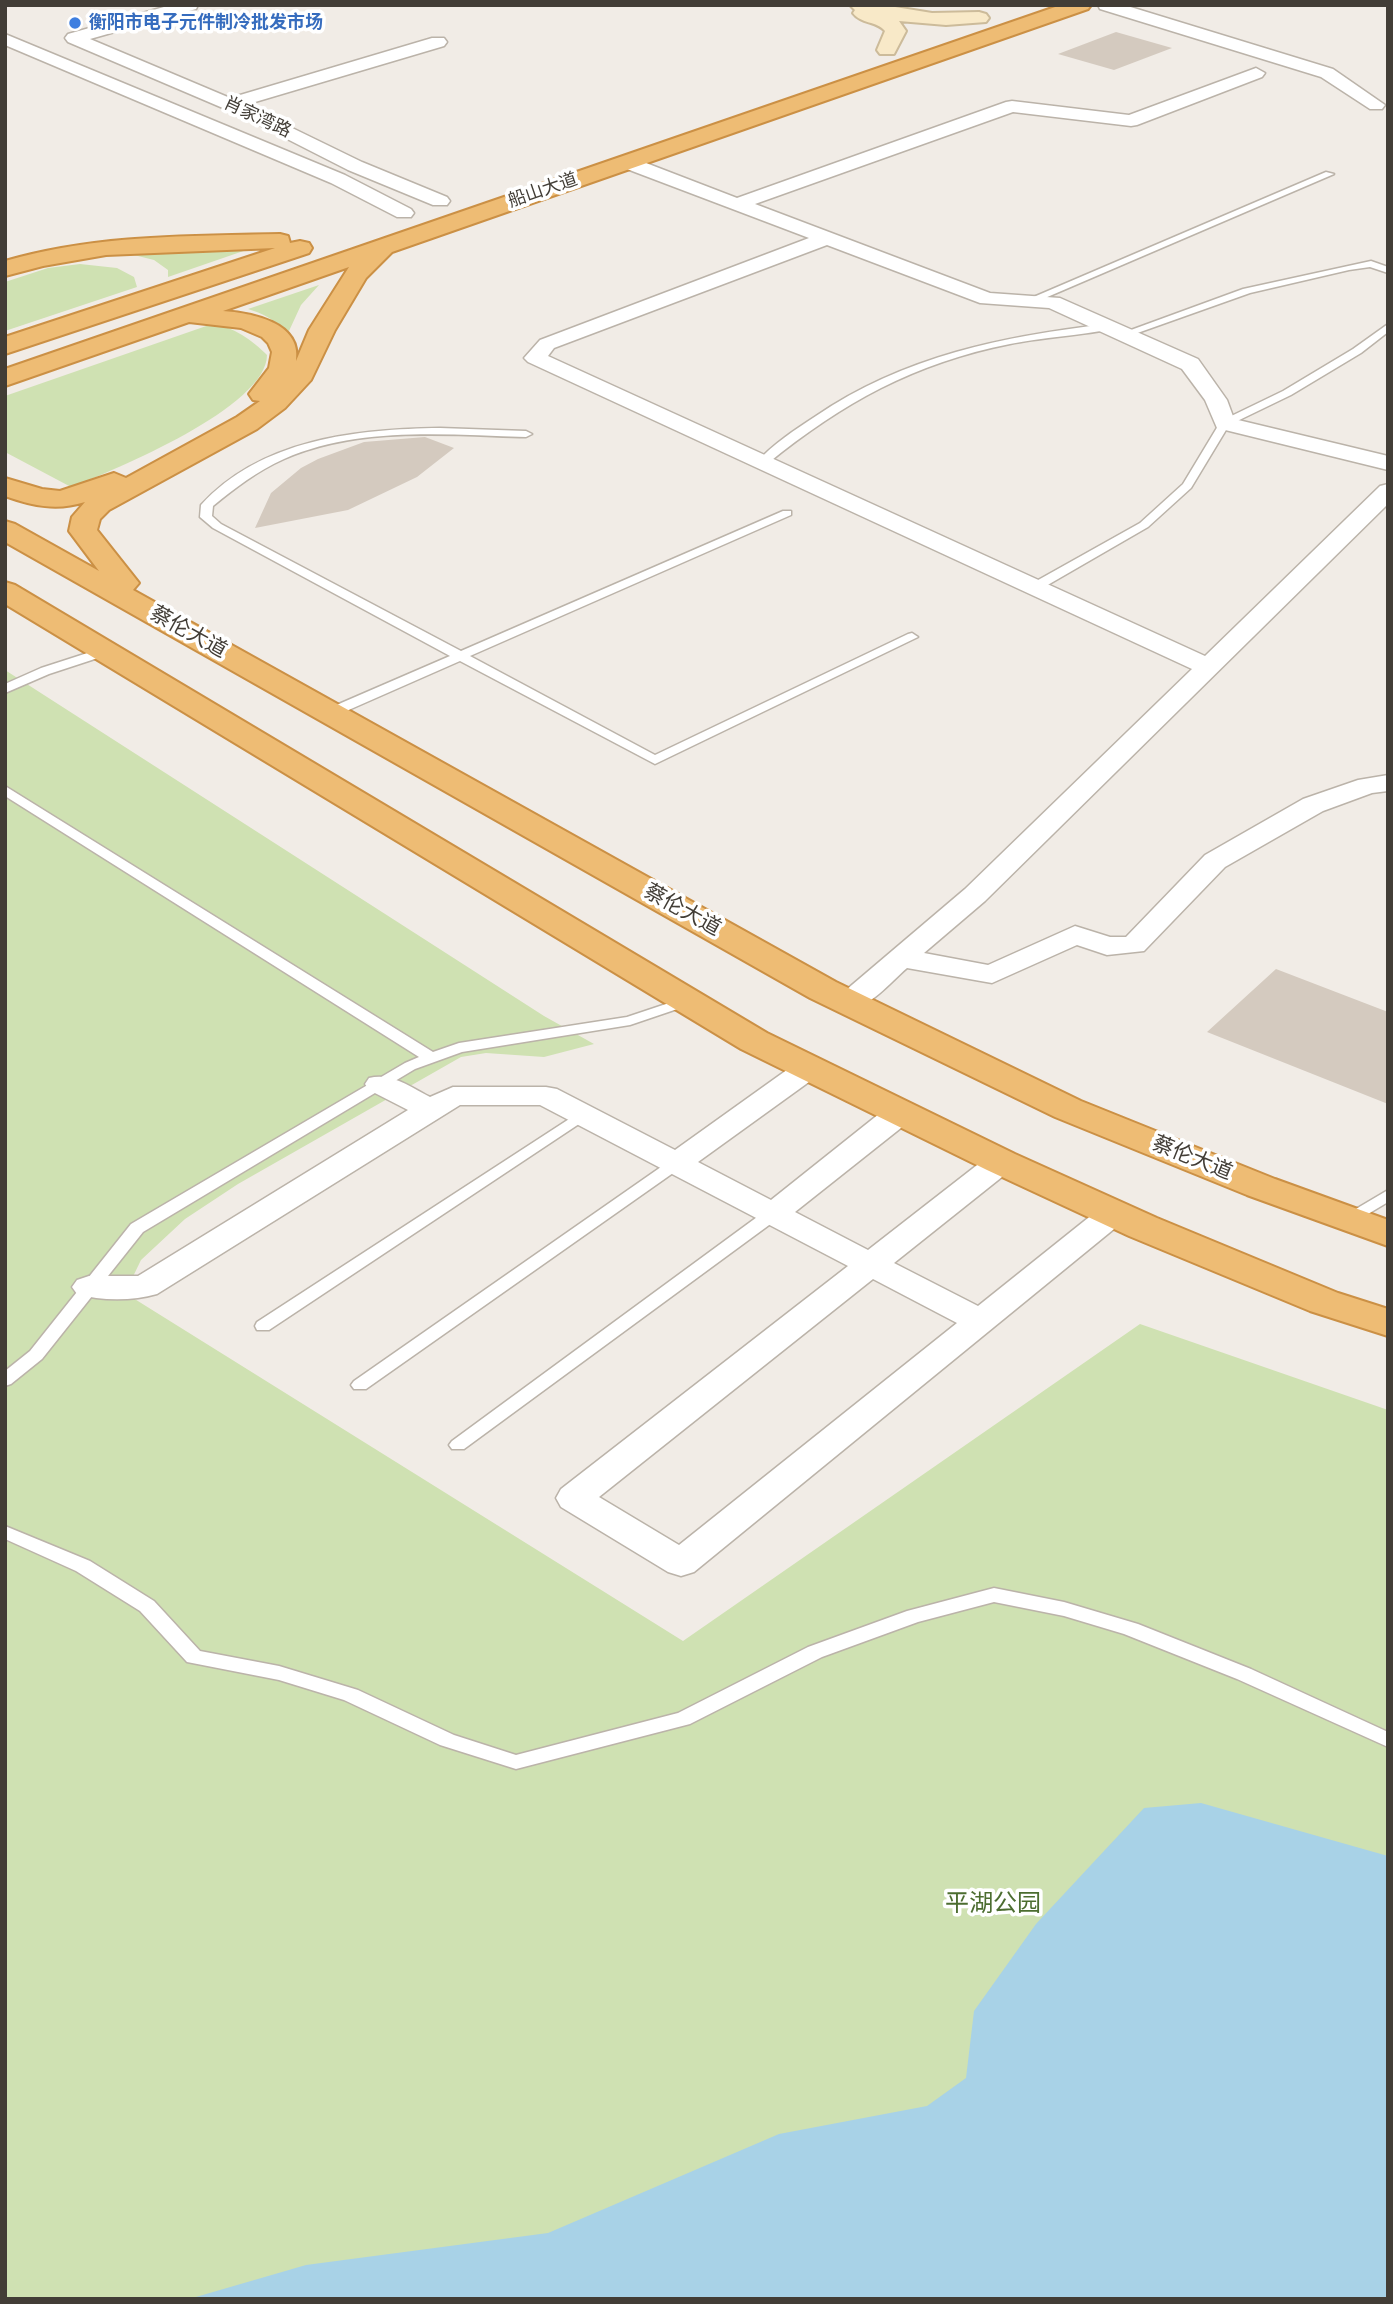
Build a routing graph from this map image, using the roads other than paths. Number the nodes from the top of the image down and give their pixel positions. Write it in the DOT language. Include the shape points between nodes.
graph roads {
  1 [pos="190,5"];
  2 [pos="838,5"];
  3 [pos="860,5"];
  4 [pos="1018,5"];
  5 [pos="1081,5"];
  6 [pos="1106,5"];
  7 [pos="979,18"];
  8 [pos="5,40"];
  9 [pos="438,42"];
  10 [pos="887,50"];
  11 [pos="1256,73"];
  12 [pos="782,85"];
  13 [pos="228,104"];
  14 [pos="1376,106"];
  15 [pos="626,162"];
  16 [pos="1329,174"];
  17 [pos="466,192"];
  18 [pos="440,201"];
  19 [pos="737,204"];
  20 [pos="404,213"];
  21 [pos="381,234"];
  22 [pos="827,238"];
  23 [pos="5,269"];
  24 [pos="1388,270"];
  25 [pos="5,277"];
  26 [pos="148,282"];
  27 [pos="1027,302"];
  28 [pos="176,318"];
  29 [pos="1388,327"];
  30 [pos="1117,331"];
  31 [pos="5,346"];
  32 [pos="5,378"];
  33 [pos="1224,423"];
  34 [pos="526,434"];
  35 [pos="763,462"];
  36 [pos="1388,463"];
  37 [pos="5,486"];
  38 [pos="1388,491"];
  39 [pos="5,500"];
  40 [pos="787,513"];
  41 [pos="5,530"];
  42 [pos="124,583"];
  43 [pos="1035,587"];
  44 [pos="7,600"];
  45 [pos="912,637"];
  46 [pos="93,644"];
  47 [pos="210,646"];
  48 [pos="460,656"];
  49 [pos="1208,667"];
  50 [pos="5,689"];
  51 [pos="330,713"];
  52 [pos="1388,783"];
  53 [pos="5,790"];
  54 [pos="901,958"];
  55 [pos="684,1002"];
  56 [pos="849,1002"];
  57 [pos="431,1058"];
  58 [pos="809,1068"];
  59 [pos="380,1084"];
  60 [pos="430,1110"];
  61 [pos="900,1113"];
  62 [pos="583,1115"];
  63 [pos="1001,1162"];
  64 [pos="677,1163"];
  65 [pos="1388,1195"];
  66 [pos="774,1213"];
  67 [pos="1114,1213"];
  68 [pos="1347,1219"];
  69 [pos="1388,1234"];
  70 [pos="871,1264"];
  71 [pos="89,1287"];
  72 [pos="980,1321"];
  73 [pos="1388,1323"];
  74 [pos="263,1326"];
  75 [pos="5,1380"];
  76 [pos="360,1385"];
  77 [pos="458,1445"];
  78 [pos="5,1532"];
  79 [pos="1388,1740"];
  1 -- 13 [label="street, 肖家湾路" via="74,38"];
  2 -- 10 [label="street" via="888,21 896,31"];
  3 -- 7 [label="street" via="926,21"];
  4 -- 7 [label="highway"];
  5 -- 15 [label="highway, 船山大道"];
  6 -- 14 [label="street" via="1326,73"];
  7 -- 10 [label="highway"];
  8 -- 20 [label="street" via="338,179"];
  9 -- 13 [label="street"];
  10 -- 12 [label="highway"];
  11 -- 19 [label="street" via="1131,121 1012,106"];
  13 -- 18 [label="street, 肖家湾路" via="355,166"];
  15 -- 19 [label="street"];
  15 -- 21 [label="highway, 船山大道"];
  16 -- 27 [label="lane"];
  17 -- 18 [label="highway, 船山大道"];
  18 -- 20 [label="highway, 船山大道"];
  19 -- 22 [label="street"];
  20 -- 21 [label="highway, 船山大道"];
  21 -- 28 [label="highway, 船山大道"];
  21 -- 42 [label="highway" via="322,330 298,380 276,402 247,423 99,504 86,517 83,531"];
  22 -- 27 [label="street" via="987,299"];
  22 -- 35 [label="street" via="547,344 535,358"];
  23 -- 26 [label="highway" via="64,252 120,246 324,239"];
  24 -- 30 [label="lane" via="1371,264 1349,267 1247,291"];
  25 -- 26 [label="highway" via="55,261 96,257"];
  26 -- 31 [label="highway"];
  27 -- 30 [label="street" via="1053,302"];
  28 -- 32 [label="highway, 船山大道"];
  28 -- 37 [label="highway" via="251,321 278,338 285,353 282,370 262,395 229,421 133,474 65,501 42,500"];
  29 -- 33 [label="lane" via="1287,393"];
  30 -- 33 [label="street" via="1190,364 1216,400"];
  30 -- 35 [label="lane" via="1044,333 941,357 837,404"];
  33 -- 36 [label="street"];
  33 -- 43 [label="lane" via="1187,486 1144,525"];
  34 -- 48 [label="lane" via="389,431 344,436 289,453 227,486 206,505 206,517 217,526"];
  35 -- 43 [label="street"];
  38 -- 49 [label="street"];
  39 -- 42 [label="highway"];
  40 -- 48 [label="lane"];
  41 -- 47 [label="highway, 蔡伦大道"];
  42 -- 47 [label="highway"];
  43 -- 49 [label="street"];
  44 -- 46 [label="highway"];
  45 -- 48 [label="lane" via="655,760"];
  46 -- 50 [label="lane"];
  46 -- 55 [label="highway"];
  47 -- 51 [label="highway, 蔡伦大道"];
  48 -- 51 [label="lane"];
  49 -- 54 [label="street" via="975,895"];
  51 -- 56 [label="highway, 蔡伦大道"];
  52 -- 54 [label="street" via="1313,805 1215,861 1134,945 1107,946 1075,935 992,974"];
  53 -- 57 [label="lane"];
  54 -- 56 [label="street"];
  55 -- 57 [label="lane" via="630,1021 459,1048"];
  55 -- 58 [label="highway"];
  56 -- 68 [label="highway, 蔡伦大道" via="1068,1109"];
  57 -- 59 [label="lane"];
  58 -- 61 [label="highway"];
  58 -- 64 [label="street"];
  59 -- 60 [label="street"];
  59 -- 71 [label="lane" via="137,1228"];
  60 -- 62 [label="street" via="453,1096 546,1096"];
  60 -- 71 [label="street" via="145,1287"];
  61 -- 63 [label="highway"];
  61 -- 66 [label="street"];
  62 -- 64 [label="street"];
  62 -- 74 [label="lane"];
  63 -- 67 [label="highway"];
  63 -- 70 [label="street"];
  64 -- 66 [label="street"];
  64 -- 76 [label="lane"];
  65 -- 68 [label="lane"];
  66 -- 70 [label="street"];
  66 -- 77 [label="lane"];
  67 -- 72 [label="street"];
  67 -- 73 [label="highway" via="1324,1302"];
  68 -- 69 [label="highway, 蔡伦大道"];
  70 -- 72 [label="street"];
  70 -- 72 [label="street" via="573,1498 681,1563"];
  71 -- 75 [label="lane" via="36,1355"];
  78 -- 79 [label="lane" via="83,1566 147,1605 194,1657 279,1673 351,1695 447,1740 516,1762 682,1718 815,1652 914,1616 994,1595 1132,1629"];
}
